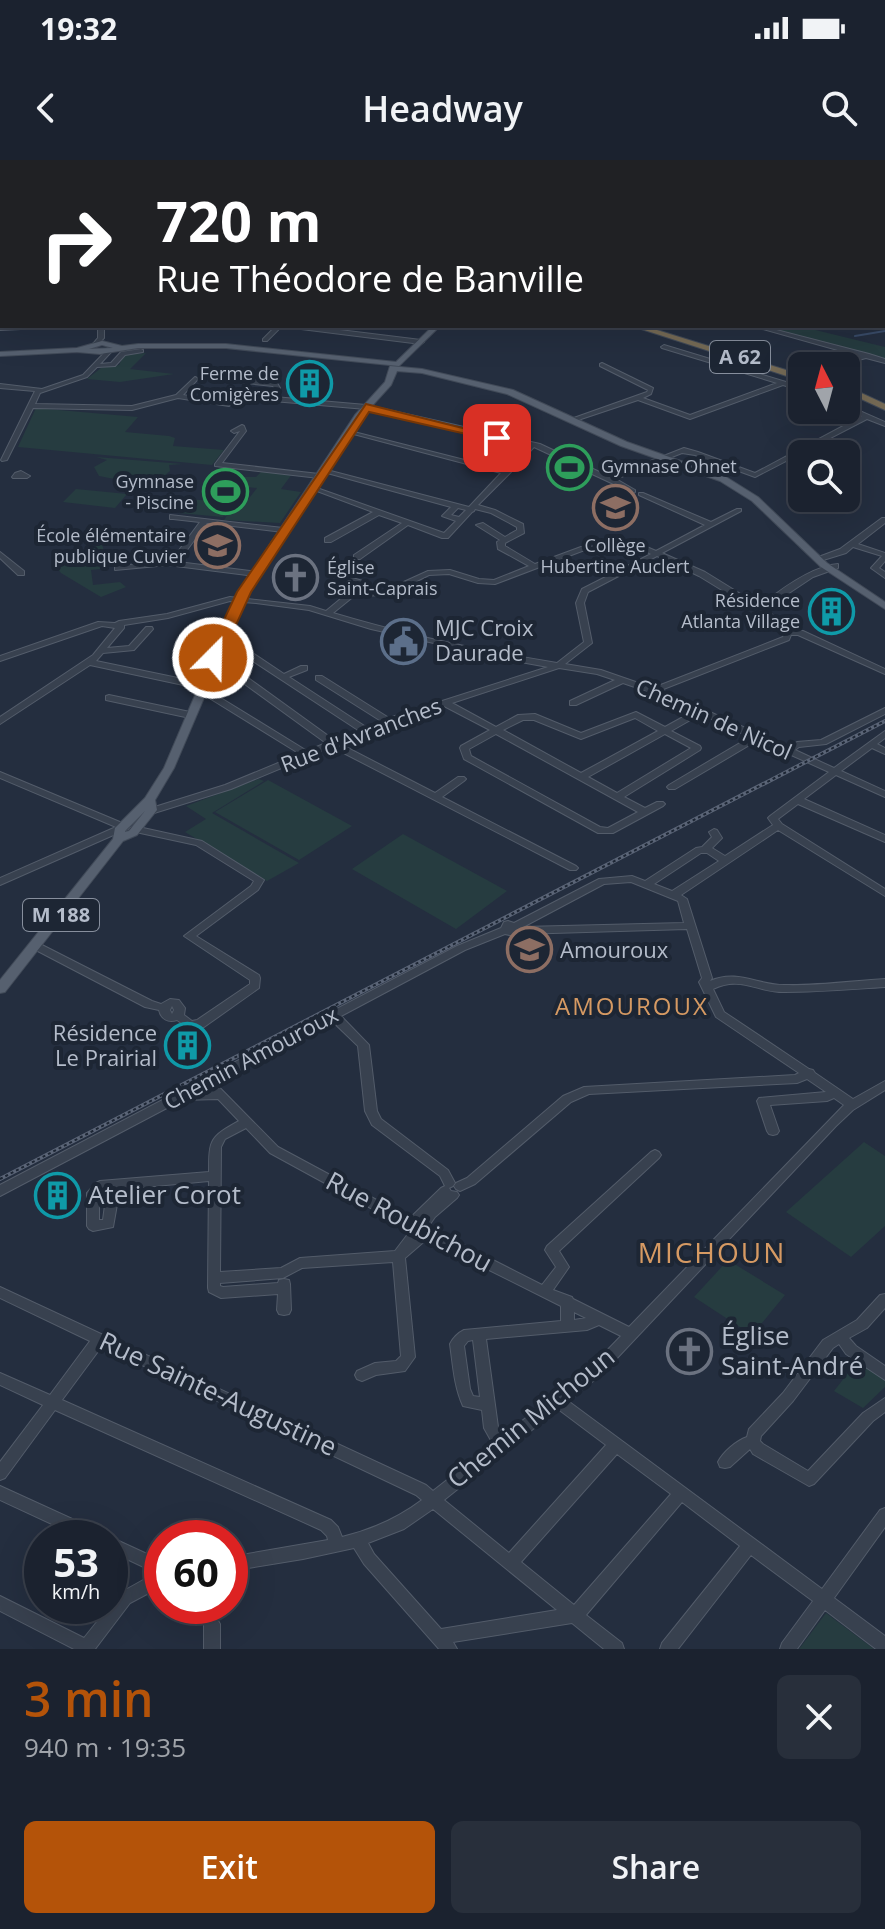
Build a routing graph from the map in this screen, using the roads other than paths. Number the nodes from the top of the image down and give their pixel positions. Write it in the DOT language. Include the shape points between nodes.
graph roads {
  1 [pos="101,328"];
  2 [pos="277,328"];
  3 [pos="309,328"];
  4 [pos="634,328"];
  5 [pos="643,328"];
  6 [pos="657,328"];
  7 [pos="763,328"];
  8 [pos="436,329"];
  9 [pos="678,338"];
  10 [pos="265,340"];
  11 [pos="421,342"];
  12 [pos="664,347"];
  13 [pos="102,348"];
  14 [pos="141,351"];
  15 [pos="0,354"];
  16 [pos="868,354"];
  17 [pos="860,357"];
  18 [pos="885,361"];
  19 [pos="602,365"];
  20 [pos="98,366"];
  21 [pos="395,366"];
  22 [pos="409,368"];
  23 [pos="788,370"];
  24 [pos="788,371"];
  25 [pos="388,383"];
  26 [pos="784,383"];
  27 [pos="788,384"];
  28 [pos="0,386"];
  29 [pos="40,390"];
  30 [pos="178,396"];
  31 [pos="860,397"];
  32 [pos="638,398"];
  33 [pos="860,400"];
  34 [pos="229,404"];
  35 [pos="31,406"];
  36 [pos="366,407"];
  37 [pos="885,410"];
  38 [pos="860,413"];
  39 [pos="867,416"];
  40 [pos="572,420"];
  41 [pos="885,424"];
  42 [pos="239,431"];
  43 [pos="348,431"];
  44 [pos="532,445"];
  45 [pos="664,457"];
  46 [pos="2,464"];
  47 [pos="688,465"];
  48 [pos="19,473"];
  49 [pos="507,473"];
  50 [pos="321,474"];
  51 [pos="610,479"];
  52 [pos="312,488"];
  53 [pos="456,506"];
  54 [pos="474,508"];
  55 [pos="739,510"];
  56 [pos="379,512"];
  57 [pos="173,517"];
  58 [pos="462,520"];
  59 [pos="885,520"];
  60 [pos="204,522"];
  61 [pos="406,523"];
  62 [pos="709,524"];
  63 [pos="480,525"];
  64 [pos="283,530"];
  65 [pos="328,540"];
  66 [pos="505,540"];
  67 [pos="849,546"];
  68 [pos="660,552"];
  69 [pos="0,554"];
  70 [pos="885,556"];
  71 [pos="357,557"];
  72 [pos="826,562"];
  73 [pos="173,564"];
  74 [pos="535,567"];
  75 [pos="118,568"];
  76 [pos="21,573"];
  77 [pos="255,574"];
  78 [pos="334,575"];
  79 [pos="885,576"];
  80 [pos="359,593"];
  81 [pos="240,599"];
  82 [pos="885,604"];
  83 [pos="760,608"];
  84 [pos="329,612"];
  85 [pos="122,624"];
  86 [pos="149,629"];
  87 [pos="790,632"];
  88 [pos="221,640"];
  89 [pos="103,651"];
  90 [pos="0,659"];
  91 [pos="212,661"];
  92 [pos="90,662"];
  93 [pos="558,666"];
  94 [pos="304,668"];
  95 [pos="885,672"];
  96 [pos="283,677"];
  97 [pos="319,678"];
  98 [pos="623,680"];
  99 [pos="200,689"];
  100 [pos="655,690"];
  101 [pos="109,698"];
  102 [pos="446,703"];
  103 [pos="573,703"];
  104 [pos="700,711"];
  105 [pos="885,711"];
  106 [pos="190,715"];
  107 [pos="0,721"];
  108 [pos="388,721"];
  109 [pos="364,730"];
  110 [pos="666,730"];
  111 [pos="493,731"];
  112 [pos="885,734"];
  113 [pos="756,737"];
  114 [pos="333,744"];
  115 [pos="872,745"];
  116 [pos="885,751"];
  117 [pos="787,752"];
  118 [pos="307,755"];
  119 [pos="836,773"];
  120 [pos="0,775"];
  121 [pos="581,777"];
  122 [pos="461,779"];
  123 [pos="672,787"];
  124 [pos="885,794"];
  125 [pos="435,797"];
  126 [pos="617,797"];
  127 [pos="798,800"];
  128 [pos="660,804"];
  129 [pos="147,808"];
  130 [pos="645,812"];
  131 [pos="778,826"];
  132 [pos="124,832"];
  133 [pos="714,832"];
  134 [pos="885,839"];
  135 [pos="705,849"];
  136 [pos="726,861"];
  137 [pos="573,868"];
  138 [pos="0,882"];
  139 [pos="647,884"];
  140 [pos="885,893"];
  141 [pos="675,894"];
  142 [pos="690,926"];
  143 [pos="518,928"];
  144 [pos="36,946"];
  145 [pos="711,981"];
  146 [pos="885,983"];
  147 [pos="0,989"];
  148 [pos="333,1015"];
  149 [pos="809,1073"];
  150 [pos="208,1082"];
  151 [pos="885,1085"];
  152 [pos="836,1092"];
  153 [pos="220,1095"];
  154 [pos="181,1096"];
  155 [pos="853,1105"];
  156 [pos="246,1123"];
  157 [pos="773,1131"];
  158 [pos="655,1155"];
  159 [pos="214,1176"];
  160 [pos="121,1183"];
  161 [pos="452,1189"];
  162 [pos="0,1191"];
  163 [pos="420,1228"];
  164 [pos="399,1256"];
  165 [pos="283,1273"];
  166 [pos="214,1278"];
  167 [pos="284,1288"];
  168 [pos="545,1291"];
  169 [pos="0,1292"];
  170 [pos="885,1299"];
  171 [pos="567,1301"];
  172 [pos="284,1310"];
  173 [pos="601,1318"];
  174 [pos="568,1325"];
  175 [pos="479,1334"];
  176 [pos="631,1334"];
  177 [pos="840,1336"];
  178 [pos="99,1339"];
  179 [pos="885,1374"];
  180 [pos="362,1375"];
  181 [pos="0,1379"];
  182 [pos="558,1401"];
  183 [pos="50,1404"];
  184 [pos="487,1404"];
  185 [pos="885,1404"];
  186 [pos="753,1442"];
  187 [pos="501,1445"];
  188 [pos="615,1446"];
  189 [pos="725,1462"];
  190 [pos="0,1473"];
  191 [pos="0,1493"];
  192 [pos="680,1494"];
  193 [pos="434,1499"];
  194 [pos="885,1515"];
  195 [pos="59,1520"];
  196 [pos="357,1540"];
  197 [pos="337,1544"];
  198 [pos="749,1546"];
  199 [pos="248,1561"];
  200 [pos="511,1562"];
  201 [pos="144,1586"];
  202 [pos="823,1600"];
  203 [pos="0,1603"];
  204 [pos="576,1615"];
  205 [pos="212,1624"];
  206 [pos="444,1643"];
  207 [pos="885,1646"];
  208 [pos="85,1648"];
  209 [pos="212,1649"];
  210 [pos="616,1649"];
  211 [pos="668,1649"];
  212 [pos="788,1649"];
  1 -- 13 [label="street"];
  2 -- 10 [label="street"];
  3 -- 11 [label="street"];
  4 -- 9 [label="highway"];
  5 -- 9 [label="highway, A 62"];
  6 -- 23 [label="highway, A 62"];
  7 -- 16 [label="street"];
  8 -- 11 [label="main road, M 188"];
  8 -- 22 [label="main road, M 188"];
  9 -- 24 [label="highway, A 62"];
  11 -- 21 [label="main road, M 188"];
  12 -- 26 [label="street"];
  13 -- 15 [label="main road"];
  13 -- 20 [label="street"];
  13 -- 21 [label="main road" via="237,347"];
  14 -- 20 [label="street" via="123,353 113,365"];
  16 -- 17 [label="street"];
  16 -- 18 [label="street"];
  19 -- 32 [label="street" via="651,389"];
  20 -- 29 [label="street" via="73,383"];
  21 -- 22 [label="main road"];
  21 -- 25 [label="main road, M 188"];
  22 -- 25 [label="main road, M 188"];
  22 -- 40 [label="main road" via="510,392"];
  25 -- 36 [label="main road, M 188"];
  26 -- 27 [label="street"];
  26 -- 32 [label="street" via="690,417"];
  28 -- 29 [label="street"];
  29 -- 35 [label="street"];
  30 -- 34 [label="street"];
  30 -- 35 [label="street" via="132,408"];
  30 -- 36 [label="street" via="199,378 275,384 269,397 273,399"];
  31 -- 37 [label="highway"];
  32 -- 40 [label="street"];
  33 -- 37 [label="highway"];
  35 -- 46 [label="street"];
  36 -- 43 [label="main road, M 188"];
  36 -- 44 [label="street"];
  38 -- 39 [label="street"];
  39 -- 41 [label="street"];
  39 -- 45 [label="street" via="755,475 684,450"];
  40 -- 45 [label="main road"];
  42 -- 50 [label="street" via="217,465"];
  43 -- 49 [label="street"];
  43 -- 50 [label="main road, M 188"];
  44 -- 49 [label="street"];
  44 -- 51 [label="street"];
  45 -- 47 [label="main road"];
  45 -- 47 [label="main road"];
  45 -- 51 [label="street"];
  46 -- 48 [label="street" via="17,467"];
  47 -- 72 [label="main road" via="752,496"];
  49 -- 54 [label="street"];
  50 -- 52 [label="main road, M 188"];
  50 -- 53 [label="street"];
  51 -- 62 [label="street"];
  52 -- 56 [label="street"];
  52 -- 64 [label="main road, M 188"];
  53 -- 54 [label="street"];
  53 -- 58 [label="street" via="446,516"];
  54 -- 58 [label="street"];
  54 -- 66 [label="street" via="493,511 522,529"];
  55 -- 62 [label="street"];
  56 -- 61 [label="street"];
  56 -- 65 [label="street"];
  57 -- 60 [label="street"];
  58 -- 61 [label="street" via="445,536"];
  59 -- 67 [label="street"];
  60 -- 64 [label="street"];
  60 -- 73 [label="street"];
  61 -- 71 [label="street"];
  62 -- 68 [label="street"];
  63 -- 66 [label="street"];
  64 -- 77 [label="main road, M 188"];
  66 -- 74 [label="street" via="501,547"];
  67 -- 70 [label="street"];
  67 -- 72 [label="street"];
  68 -- 74 [label="street" via="642,547 581,549"];
  68 -- 83 [label="street"];
  68 -- 93 [label="street" via="582,595 588,643"];
  69 -- 76 [label="street"];
  70 -- 79 [label="street" via="875,568"];
  72 -- 82 [label="main road"];
  72 -- 83 [label="street"];
  73 -- 75 [label="street"];
  73 -- 77 [label="street"];
  74 -- 80 [label="street" via="492,582 433,572 385,593"];
  77 -- 81 [label="main road, M 188"];
  78 -- 80 [label="street" via="360,583"];
  80 -- 84 [label="street"];
  81 -- 84 [label="street, Chemin de Nicol"];
  81 -- 85 [label="street, Chemin de Nicol"];
  81 -- 88 [label="main road, M 188"];
  83 -- 87 [label="street"];
  84 -- 93 [label="street, Chemin de Nicol" via="371,627"];
  85 -- 89 [label="street"];
  85 -- 90 [label="street, Chemin de Nicol" via="101,624"];
  86 -- 89 [label="street" via="131,648"];
  87 -- 95 [label="street"];
  87 -- 100 [label="street" via="776,644"];
  88 -- 91 [label="main road, M 188"];
  88 -- 96 [label="street"];
  89 -- 92 [label="street"];
  91 -- 99 [label="main road, M 188"];
  91 -- 114 [label="street"];
  92 -- 99 [label="street"];
  92 -- 107 [label="street"];
  93 -- 98 [label="street, Chemin de Nicol"];
  93 -- 102 [label="street, Rue d'Avranches"];
  94 -- 96 [label="street"];
  96 -- 109 [label="street"];
  97 -- 108 [label="street"];
  98 -- 100 [label="street, Chemin de Nicol"];
  98 -- 103 [label="street"];
  99 -- 106 [label="main road, M 188"];
  99 -- 118 [label="street"];
  100 -- 104 [label="street, Chemin de Nicol"];
  101 -- 106 [label="street"];
  102 -- 108 [label="street, Rue d'Avranches"];
  102 -- 111 [label="street"];
  104 -- 110 [label="street"];
  104 -- 113 [label="street, Chemin de Nicol"];
  105 -- 117 [label="street" via="825,741"];
  106 -- 129 [label="main road, M 188"];
  108 -- 109 [label="street, Rue d'Avranches"];
  109 -- 114 [label="street, Rue d'Avranches"];
  110 -- 111 [label="street" via="636,715 587,736 528,716"];
  110 -- 121 [label="street"];
  110 -- 126 [label="street" via="696,751"];
  111 -- 121 [label="street"];
  111 -- 130 [label="street" via="466,746 467,757 598,830 610,831"];
  112 -- 115 [label="street"];
  113 -- 117 [label="street, Chemin de Nicol"];
  113 -- 123 [label="street"];
  114 -- 118 [label="street, Rue d'Avranches"];
  114 -- 125 [label="street"];
  115 -- 116 [label="street"];
  115 -- 119 [label="street"];
  117 -- 119 [label="street, Chemin de Nicol"];
  118 -- 129 [label="street, Rue d'Avranches" via="165,808"];
  119 -- 124 [label="street, Chemin de Nicol"];
  119 -- 127 [label="street"];
  120 -- 132 [label="street"];
  121 -- 126 [label="street"];
  122 -- 125 [label="street"];
  125 -- 137 [label="street"];
  126 -- 130 [label="street"];
  127 -- 131 [label="street" via="774,815"];
  127 -- 134 [label="street"];
  128 -- 130 [label="street"];
  129 -- 132 [label="main road, M 188"];
  131 -- 136 [label="street"];
  131 -- 140 [label="street"];
  132 -- 138 [label="street"];
  132 -- 144 [label="main road, M 188"];
  132 -- 144 [label="street" via="199,843 259,880 189,936 255,978 255,985 200,1024 190,1025"];
  133 -- 135 [label="street" via="717,838"];
  135 -- 136 [label="street"];
  135 -- 139 [label="street"];
  136 -- 141 [label="street"];
  139 -- 141 [label="street"];
  139 -- 143 [label="street" via="602,881"];
  141 -- 142 [label="street" via="685,904"];
  142 -- 143 [label="street"];
  142 -- 145 [label="street"];
  143 -- 148 [label="street, Chemin Amouroux" via="461,948"];
  144 -- 147 [label="main road, M 188"];
  145 -- 146 [label="street" via="753,980 781,989"];
  145 -- 149 [label="street" via="713,1005 720,1014"];
  148 -- 150 [label="street, Chemin Amouroux"];
  148 -- 161 [label="street" via="363,1045 376,1122 444,1173"];
  149 -- 152 [label="street"];
  149 -- 161 [label="street" via="797,1079 588,1090 567,1099 471,1181"];
  150 -- 153 [label="street, Rue Roubichou"];
  150 -- 154 [label="street, Chemin Amouroux"];
  151 -- 155 [label="street, Chemin Michoun"];
  152 -- 155 [label="street"];
  152 -- 157 [label="street" via="763,1101"];
  153 -- 154 [label="street"];
  153 -- 156 [label="street, Rue Roubichou"];
  154 -- 162 [label="street, Chemin Amouroux"];
  155 -- 176 [label="street, Chemin Michoun"];
  156 -- 159 [label="street" via="217,1141"];
  156 -- 163 [label="street, Rue Roubichou" via="274,1150"];
  158 -- 168 [label="street" via="551,1250 563,1267"];
  159 -- 160 [label="street"];
  159 -- 166 [label="street"];
  161 -- 163 [label="street"];
  163 -- 164 [label="street"];
  163 -- 168 [label="street, Rue Roubichou"];
  164 -- 165 [label="street" via="300,1263"];
  164 -- 180 [label="street" via="408,1357 400,1367"];
  165 -- 166 [label="street"];
  165 -- 167 [label="street"];
  166 -- 167 [label="street" via="216,1292 221,1293"];
  167 -- 172 [label="street"];
  168 -- 171 [label="street, Rue Roubichou"];
  169 -- 178 [label="street, Rue Sainte-Augustine"];
  170 -- 177 [label="street" via="862,1324"];
  171 -- 173 [label="street, Rue Roubichou"];
  171 -- 174 [label="street"];
  173 -- 174 [label="street"];
  173 -- 176 [label="street, Rue Roubichou"];
  174 -- 175 [label="street"];
  175 -- 184 [label="street"];
  175 -- 184 [label="street" via="464,1336 457,1344 468,1402"];
  176 -- 182 [label="street, Chemin Michoun"];
  177 -- 179 [label="street"];
  177 -- 186 [label="street" via="808,1366 754,1433"];
  178 -- 183 [label="street"];
  178 -- 193 [label="street, Rue Sainte-Augustine"];
  181 -- 183 [label="street"];
  182 -- 187 [label="street, Chemin Michoun"];
  182 -- 188 [label="street"];
  183 -- 190 [label="street"];
  183 -- 197 [label="street" via="326,1525"];
  184 -- 187 [label="street"];
  185 -- 186 [label="street" via="809,1479"];
  186 -- 189 [label="street"];
  187 -- 193 [label="street, Chemin Michoun"];
  188 -- 192 [label="street"];
  188 -- 200 [label="street"];
  191 -- 195 [label="street"];
  192 -- 198 [label="street"];
  192 -- 204 [label="street"];
  193 -- 196 [label="street, Chemin Michoun" via="396,1526"];
  193 -- 200 [label="street, Rue Sainte-Augustine"];
  194 -- 202 [label="street"];
  196 -- 197 [label="street, Chemin Michoun"];
  196 -- 206 [label="street"];
  197 -- 199 [label="street, Chemin Michoun"];
  198 -- 202 [label="street"];
  198 -- 211 [label="street"];
  200 -- 204 [label="street, Rue Sainte-Augustine"];
  201 -- 208 [label="street" via="125,1598"];
  202 -- 207 [label="street"];
  202 -- 212 [label="street"];
  203 -- 208 [label="street"];
  204 -- 206 [label="street"];
  204 -- 210 [label="street, Rue Sainte-Augustine"];
  205 -- 209 [label="street"];
}
